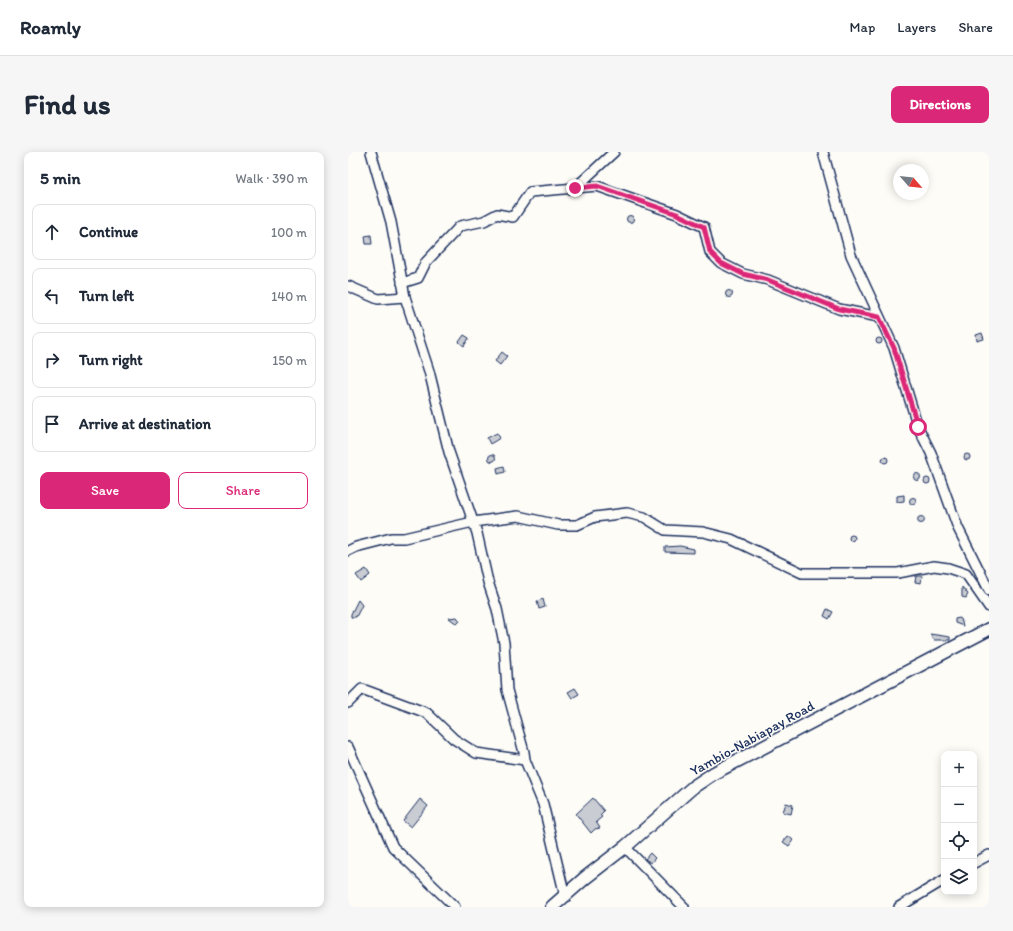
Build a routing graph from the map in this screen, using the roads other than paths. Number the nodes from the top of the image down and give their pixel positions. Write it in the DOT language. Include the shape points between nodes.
graph roads {
  1 [pos="371,152"];
  2 [pos="614,152"];
  3 [pos="823,152"];
  4 [pos="575,188"];
  5 [pos="402,283"];
  6 [pos="348,286"];
  7 [pos="405,297"];
  8 [pos="879,317"];
  9 [pos="473,522"];
  10 [pos="348,551"];
  11 [pos="989,590"];
  12 [pos="989,607"];
  13 [pos="989,629"];
  14 [pos="348,703"];
  15 [pos="348,747"];
  16 [pos="525,760"];
  17 [pos="626,847"];
  18 [pos="989,855"];
  19 [pos="977,861"];
  20 [pos="941,882"];
  21 [pos="565,896"];
  22 [pos="455,907"];
  23 [pos="552,907"];
  24 [pos="684,907"];
  25 [pos="899,907"];
  1 -- 5 [label="street" via="392,222"];
  2 -- 4 [label="street"];
  3 -- 8 [label="street" via="851,255"];
  4 -- 5 [label="street" via="530,192 513,217 497,214 484,221 460,226 426,262 418,278"];
  4 -- 8 [label="street" via="597,186 677,214 704,227 710,252 721,263 743,274 768,280 839,309"];
  5 -- 7 [label="street"];
  6 -- 7 [label="street" via="378,299"];
  7 -- 9 [label="street" via="429,371 449,452"];
  8 -- 11 [label="street" via="894,348 918,427 931,453 958,528"];
  9 -- 10 [label="street" via="404,538 391,538"];
  9 -- 12 [label="street" via="518,516 558,525 577,525 594,517 627,513 644,517 665,530 703,532 731,539 802,573 898,573 934,566 948,568 966,574"];
  9 -- 16 [label="street" via="497,609 504,643 507,690"];
  13 -- 17 [label="main road, Yambio-Nabiapay Road" via="714,773 693,787"];
  14 -- 16 [label="street" via="362,689 427,713 454,739 476,754"];
  15 -- 22 [label="street" via="393,846"];
  16 -- 21 [label="street" via="543,804"];
  17 -- 21 [label="main road, Yambio-Nabiapay Road"];
  17 -- 24 [label="street"];
  18 -- 19 [label="street"];
  20 -- 25 [label="street"];
  21 -- 23 [label="main road, Yambio-Nabiapay Road"];
}
